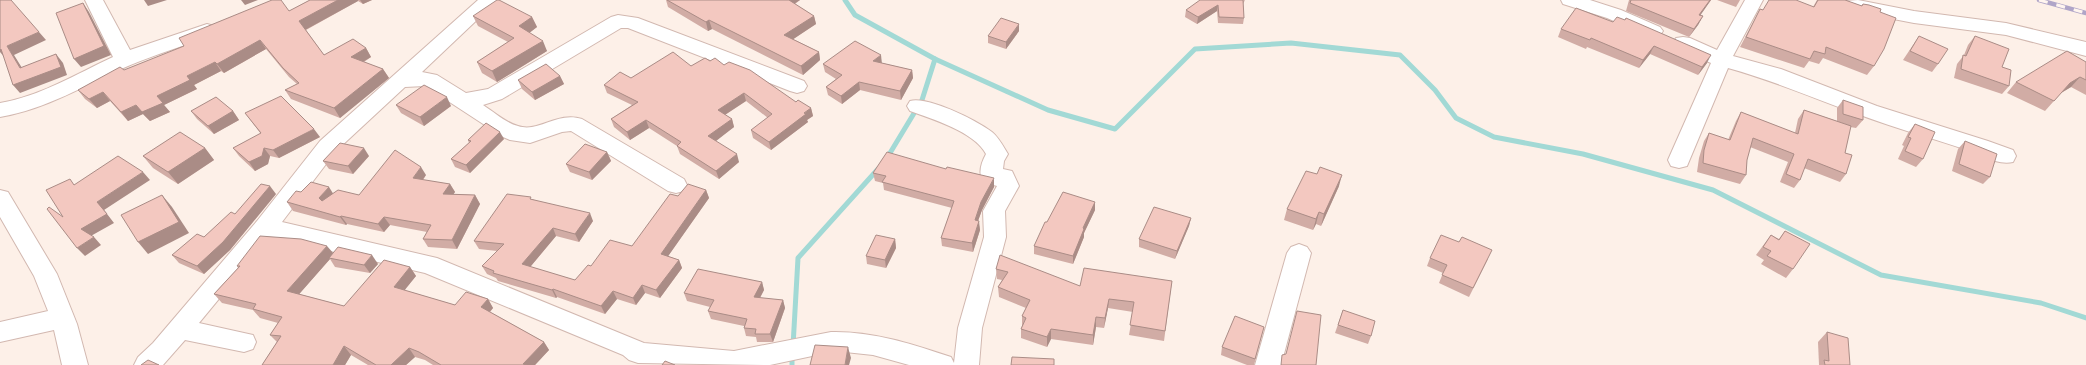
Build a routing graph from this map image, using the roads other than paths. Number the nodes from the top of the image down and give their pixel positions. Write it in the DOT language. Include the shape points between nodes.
graph roads {
  1 [pos="94,0"];
  2 [pos="489,0"];
  3 [pos="1570,0"];
  4 [pos="1754,0"];
  5 [pos="1842,2"];
  6 [pos="224,23"];
  7 [pos="1897,29"];
  8 [pos="2086,49"];
  9 [pos="125,60"];
  10 [pos="1722,60"];
  11 [pos="400,81"];
  12 [pos="797,86"];
  13 [pos="461,101"];
  14 [pos="917,106"];
  15 [pos="0,110"];
  16 [pos="2005,156"];
  17 [pos="1679,160"];
  18 [pos="676,185"];
  19 [pos="0,198"];
  20 [pos="265,227"];
  21 [pos="1299,253"];
  22 [pos="63,318"];
  23 [pos="180,329"];
  24 [pos="0,332"];
  25 [pos="244,342"];
  26 [pos="632,359"];
  27 [pos="75,365"];
  28 [pos="147,365"];
  29 [pos="942,365"];
  30 [pos="966,365"];
  31 [pos="1268,365"];
  1 -- 9 [label="street"];
  2 -- 11 [label="street"];
  3 -- 10 [label="street" via="1614,14"];
  4 -- 10 [label="street"];
  5 -- 7 [label="street" via="1879,16"];
  5 -- 8 [label="street" via="1914,17 2006,29"];
  6 -- 9 [label="street"];
  9 -- 15 [label="street" via="47,96"];
  10 -- 16 [label="street" via="1781,76 1870,111"];
  10 -- 17 [label="street"];
  11 -- 13 [label="street" via="430,80"];
  11 -- 20 [label="street" via="328,146"];
  12 -- 13 [label="street" via="631,22 618,21 494,94 479,100"];
  13 -- 18 [label="street" via="518,135 536,136 566,123 575,124"];
  14 -- 30 [label="street" via="948,116 981,135 997,154 993,161 991,176 1004,177 1008,186 994,211 994,241 970,328"];
  19 -- 22 [label="street" via="45,274"];
  20 -- 23 [label="street"];
  20 -- 26 [label="street" via="429,265 632,348"];
  21 -- 31 [label="street"];
  22 -- 24 [label="street"];
  22 -- 27 [label="street"];
  23 -- 25 [label="street"];
  23 -- 28 [label="street"];
  26 -- 29 [label="street" via="734,362 846,341 872,344"];
}
